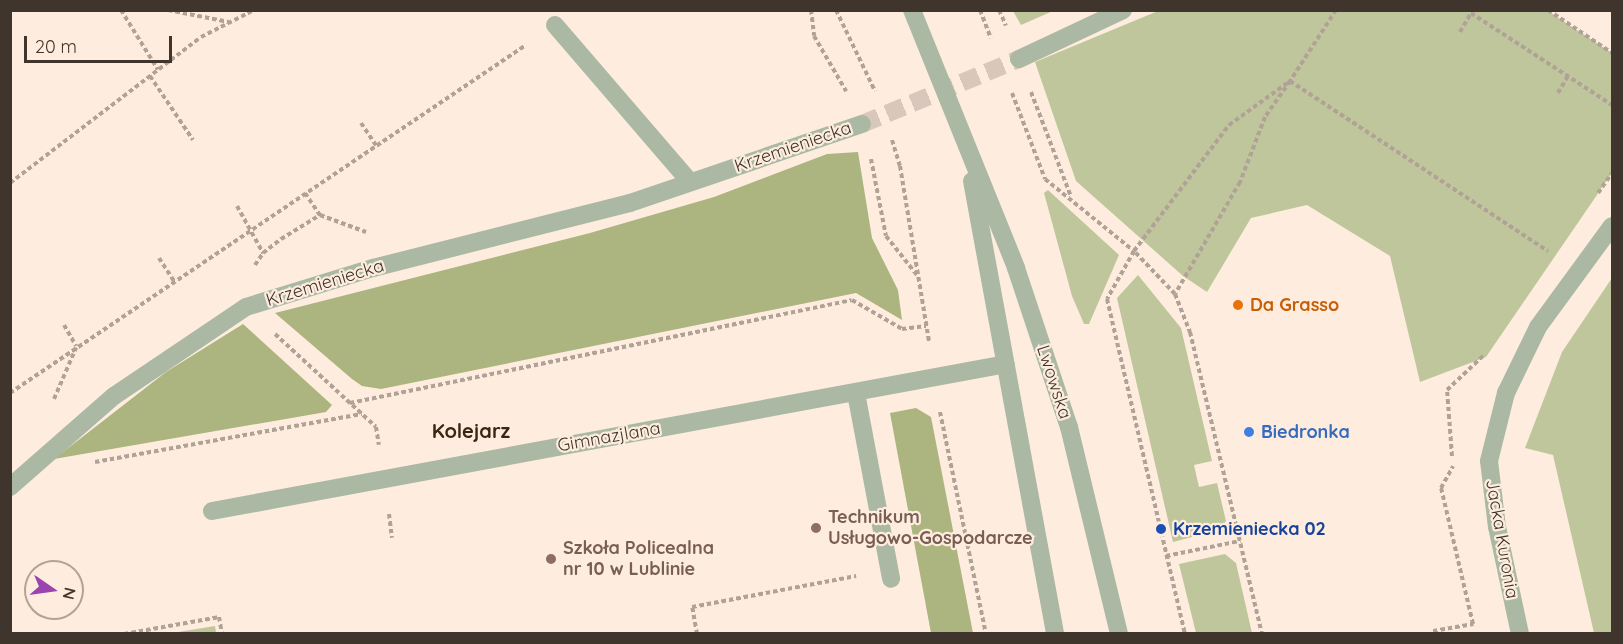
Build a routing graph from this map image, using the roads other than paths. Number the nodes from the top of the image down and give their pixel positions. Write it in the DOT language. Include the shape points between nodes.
graph roads {
  1 [pos="912,10"];
  2 [pos="1123,10"];
  3 [pos="555,25"];
  4 [pos="1020,59"];
  5 [pos="862,124"];
  6 [pos="963,138"];
  7 [pos="690,182"];
  8 [pos="1612,226"];
  9 [pos="1006,364"];
  10 [pos="856,393"];
  11 [pos="10,487"];
  12 [pos="212,511"];
  13 [pos="890,575"];
  14 [pos="1055,633"];
  15 [pos="1119,633"];
  16 [pos="1520,633"];
  1 -- 6 [label="street, Lwowska"];
  2 -- 4 [label="street"];
  3 -- 7 [label="street"];
  5 -- 7 [label="street, Krzemieniecka"];
  6 -- 9 [label="street, Lwowska"];
  6 -- 15 [label="street, Lwowska" via="1016,268 1069,427"];
  7 -- 11 [label="street, Krzemieniecka" via="630,203 373,268 246,307 114,396"];
  8 -- 16 [label="street, Jacka Kuronia" via="1538,327 1506,393 1489,461 1497,527"];
  9 -- 10 [label="street, Gimnazjlana"];
  9 -- 14 [label="street, Lwowska"];
  10 -- 12 [label="street, Gimnazjlana"];
  10 -- 13 [label="street"];
}
